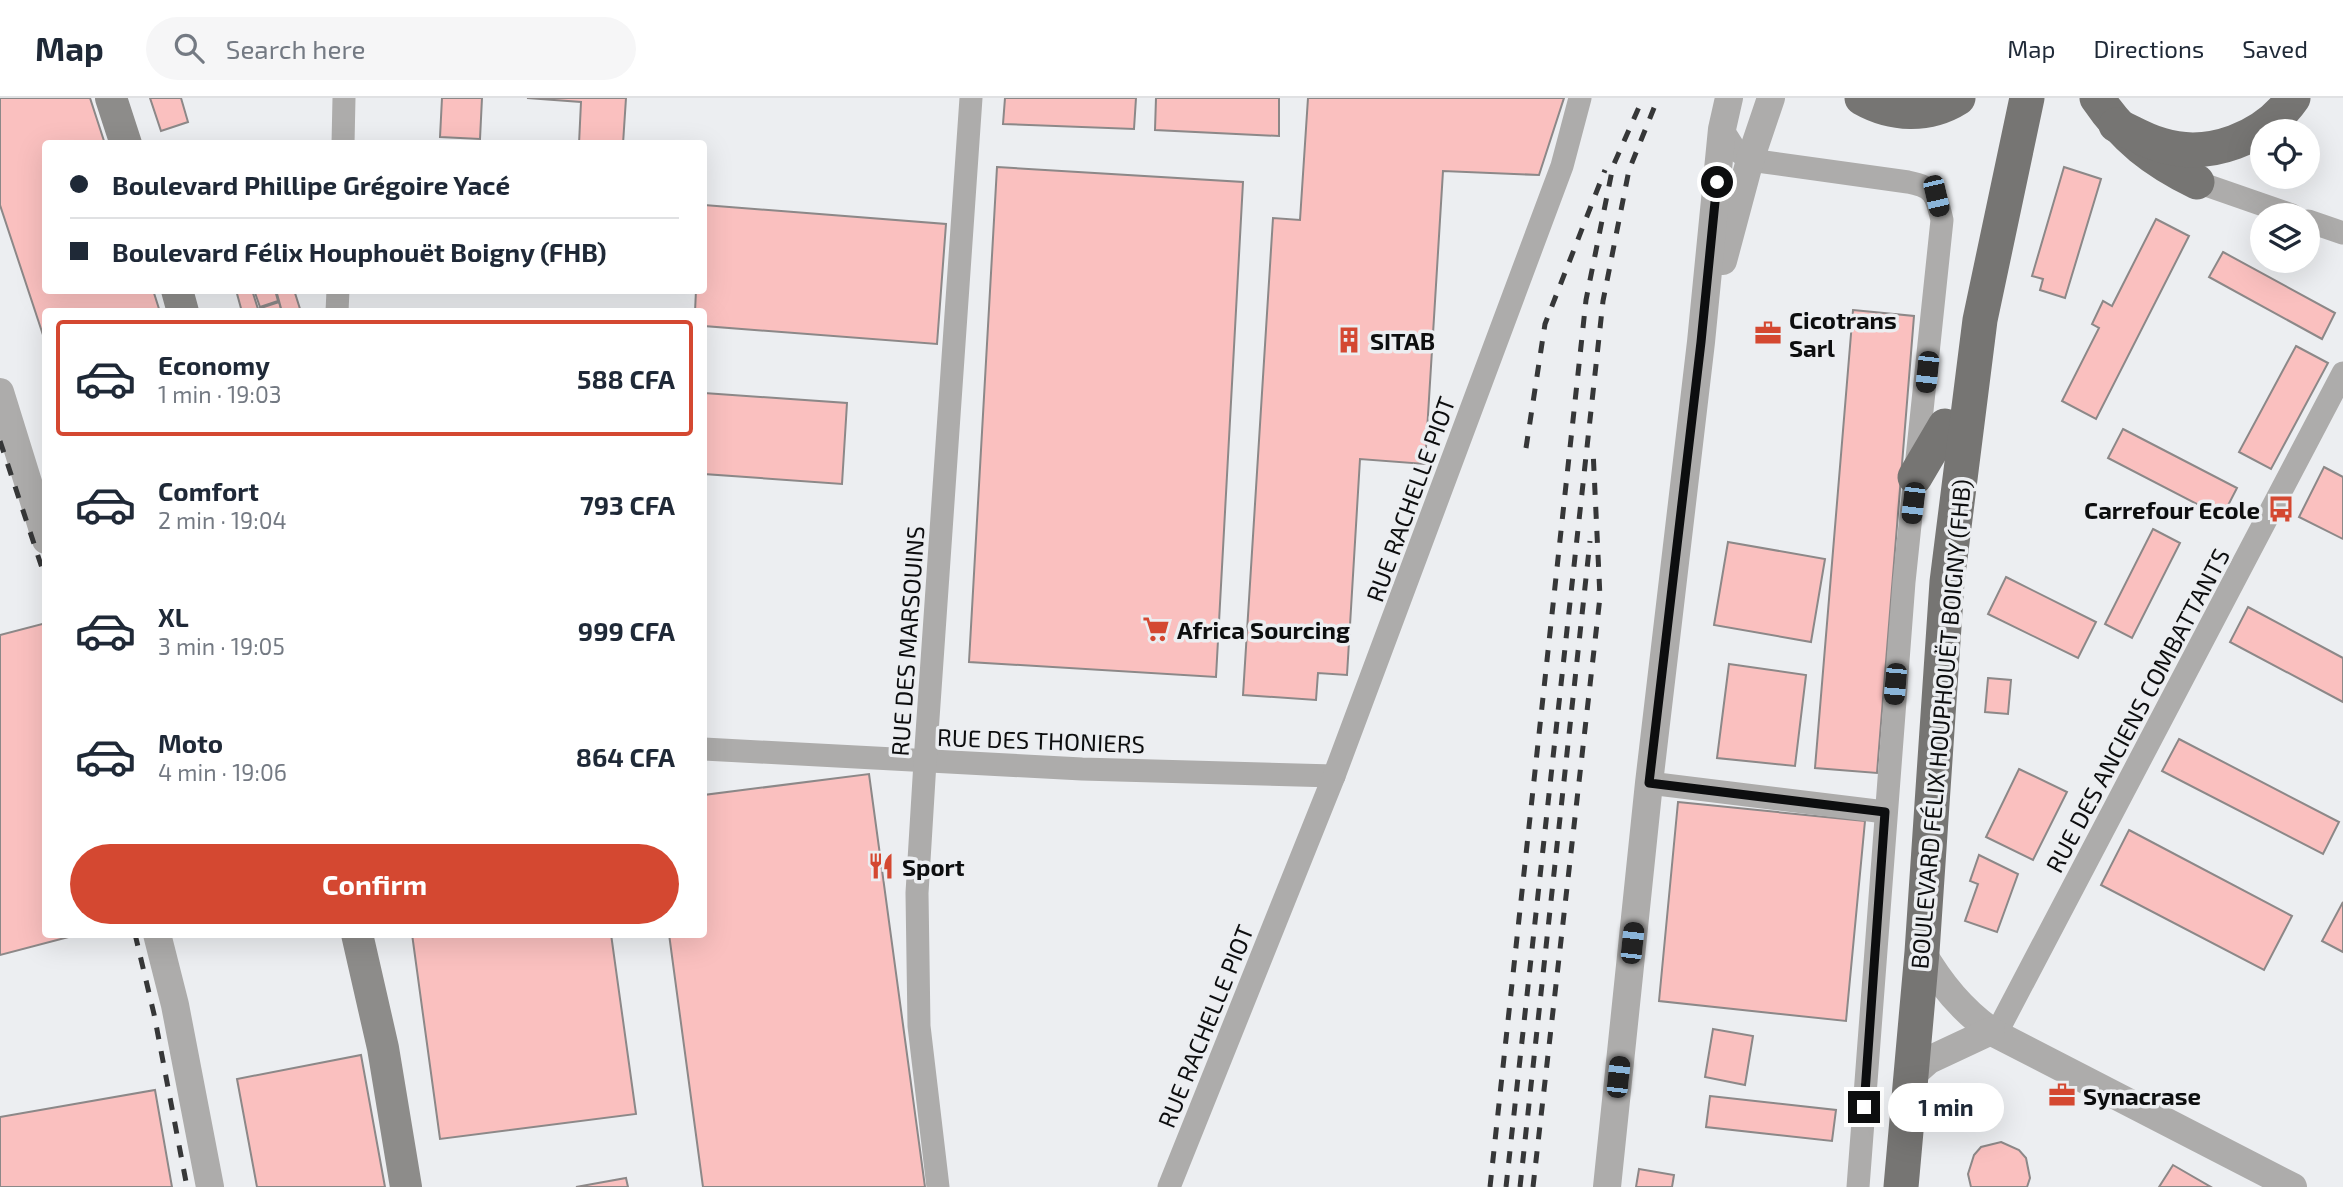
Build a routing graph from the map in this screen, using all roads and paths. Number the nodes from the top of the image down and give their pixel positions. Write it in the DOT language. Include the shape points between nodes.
graph roads {
  1 [pos="111,98"];
  2 [pos="344,98"];
  3 [pos="971,98"];
  4 [pos="1580,98"];
  5 [pos="1729,98"];
  6 [pos="1771,98"];
  7 [pos="1862,98"];
  8 [pos="1958,98"];
  9 [pos="2006,98"];
  10 [pos="2027,98"];
  11 [pos="2293,98"];
  12 [pos="2106,112"];
  13 [pos="1722,129"];
  14 [pos="126,140"];
  15 [pos="342,140"];
  16 [pos="1750,160"];
  17 [pos="2197,182"];
  18 [pos="2257,203"];
  19 [pos="2320,225"];
  20 [pos="2343,233"];
  21 [pos="1701,342"];
  22 [pos="2343,373"];
  23 [pos="0,392"];
  24 [pos="1945,426"];
  25 [pos="1915,477"];
  26 [pos="42,527"];
  27 [pos="707,749"];
  28 [pos="925,762"];
  29 [pos="1334,776"];
  30 [pos="1649,783"];
  31 [pos="1885,812"];
  32 [pos="158,938"];
  33 [pos="358,938"];
  34 [pos="1922,952"];
  35 [pos="1994,1033"];
  36 [pos="1912,1074"];
  37 [pos="210,1187"];
  38 [pos="406,1187"];
  39 [pos="937,1187"];
  40 [pos="1169,1187"];
  41 [pos="1607,1187"];
  42 [pos="1858,1187"];
  43 [pos="1881,1187"];
  44 [pos="1901,1187"];
  45 [pos="2293,1187"];
  1 -- 14 [label="main road"];
  2 -- 15 [label="street"];
  3 -- 28 [label="street, RUE DES MARSOUINS"];
  4 -- 29 [label="street, RUE RACHELLE PIOT" via="1562,166"];
  5 -- 13 [label="street"];
  6 -- 16 [label="street"];
  7 -- 8 [label="main road" via="1896,112 1927,111"];
  9 -- 24 [label="main road, BOULEVARD FÉLIX HOUPHOUËT BOIGNY (FHB)" via="1958,319"];
  10 -- 34 [label="main road, BOULEVARD FÉLIX HOUPHOUËT BOIGNY (FHB)" via="1980,320 1947,582"];
  11 -- 12 [label="main road" via="2271,124 2246,138 2193,149 2161,145"];
  12 -- 17 [label="main road" via="2166,167"];
  13 -- 16 [label="street" via="1734,148"];
  13 -- 21 [label="street"];
  16 -- 21 [label="street"];
  16 -- 25 [label="street, BOULEVARD FÉLIX HOUPHOUËT BOIGNY (FHB)" via="1918,183 1936,196 1942,220"];
  17 -- 18 [label="street"];
  19 -- 20 [label="street"];
  21 -- 30 [label="street"];
  22 -- 35 [label="street, RUE DES ANCIENS COMBATTANTS"];
  23 -- 26 [label="street"];
  24 -- 25 [label="main road"];
  24 -- 43 [label="main road, BOULEVARD FÉLIX HOUPHOUËT BOIGNY (FHB)" via="1926,584"];
  25 -- 31 [label="street, BOULEVARD FÉLIX HOUPHOUËT BOIGNY (FHB)"];
  27 -- 28 [label="street, RUE DES THONIERS"];
  28 -- 29 [label="street, RUE DES THONIERS"];
  28 -- 39 [label="street, RUE DES MARSOUINS" via="918,892 919,1026"];
  29 -- 40 [label="street, RUE RACHELLE PIOT"];
  30 -- 31 [label="street"];
  30 -- 41 [label="street"];
  31 -- 42 [label="street, BOULEVARD FÉLIX HOUPHOUËT BOIGNY (FHB)"];
  32 -- 37 [label="street"];
  33 -- 38 [label="main road" via="383,1048"];
  34 -- 35 [label="street" via="1955,999"];
  34 -- 36 [label="main road, BOULEVARD FÉLIX HOUPHOUËT BOIGNY (FHB)"];
  35 -- 36 [label="street" via="1930,1060"];
  35 -- 45 [label="street"];
  36 -- 44 [label="main road, BOULEVARD FÉLIX HOUPHOUËT BOIGNY (FHB)"];
}
